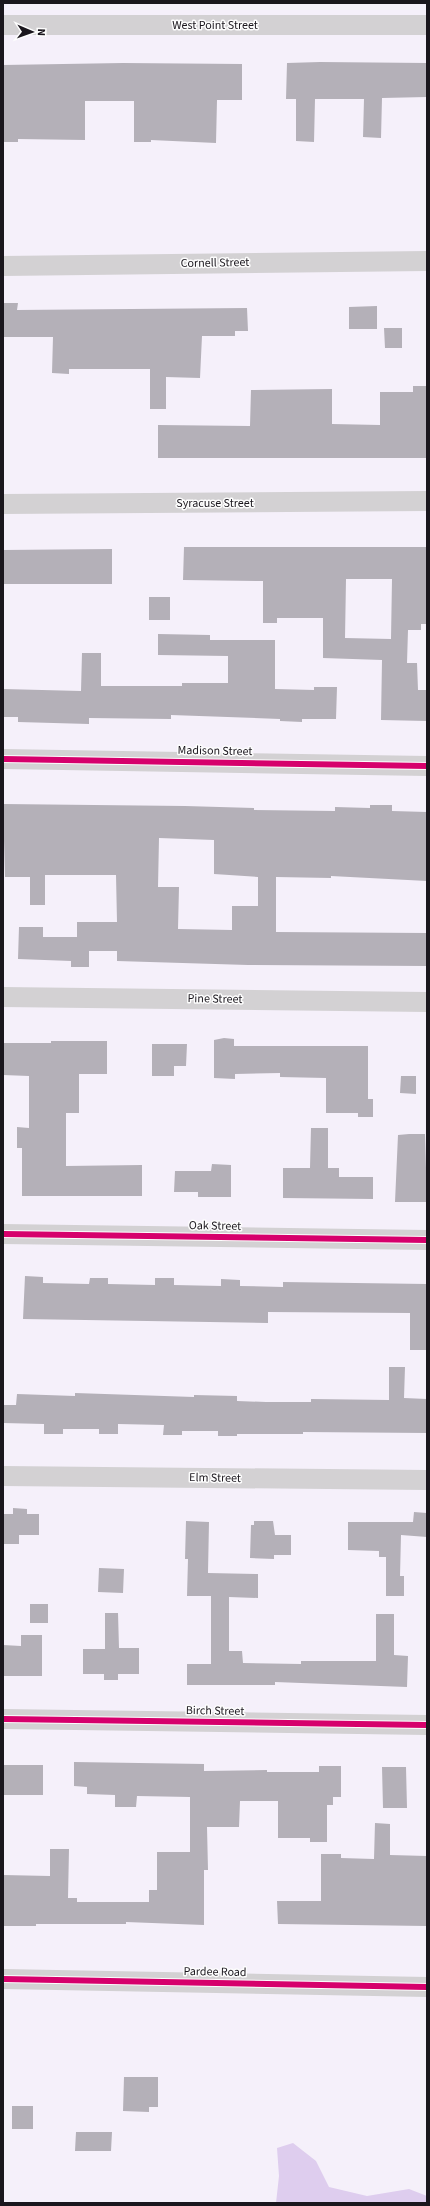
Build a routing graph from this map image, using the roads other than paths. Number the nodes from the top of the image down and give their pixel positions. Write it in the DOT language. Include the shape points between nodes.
graph roads {
  1 [pos="3,25"];
  2 [pos="427,25"];
  3 [pos="427,261"];
  4 [pos="3,266"];
  5 [pos="427,501"];
  6 [pos="3,504"];
  7 [pos="3,759"];
  8 [pos="427,766"];
  9 [pos="3,997"];
  10 [pos="427,1002"];
  11 [pos="3,1234"];
  12 [pos="427,1240"];
  13 [pos="3,1476"];
  14 [pos="427,1480"];
  15 [pos="3,1719"];
  16 [pos="427,1725"];
  17 [pos="3,1979"];
  18 [pos="427,1987"];
  1 -- 2 [label="street, West Point Street"];
  3 -- 4 [label="street, Cornell Street"];
  5 -- 6 [label="street, Syracuse Street"];
  7 -- 8 [label="street, Madison Street"];
  9 -- 10 [label="street, Pine Street"];
  11 -- 12 [label="street, Oak Street"];
  13 -- 14 [label="street, Elm Street"];
  15 -- 16 [label="street, Birch Street"];
  17 -- 18 [label="street, Pardee Road"];
}
